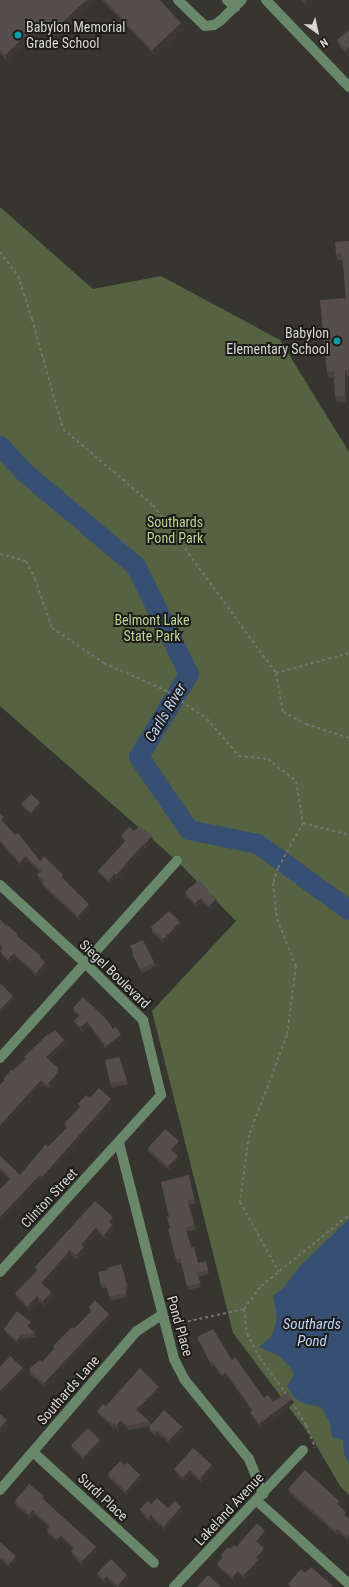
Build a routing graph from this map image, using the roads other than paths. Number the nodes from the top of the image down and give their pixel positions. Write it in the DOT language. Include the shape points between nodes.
graph roads {
  1 [pos="178,0"];
  2 [pos="242,0"];
  3 [pos="266,0"];
  4 [pos="231,4"];
  5 [pos="349,87"];
  6 [pos="177,861"];
  7 [pos="0,885"];
  8 [pos="86,964"];
  9 [pos="0,1058"];
  10 [pos="119,1143"];
  11 [pos="0,1272"];
  12 [pos="162,1315"];
  13 [pos="303,1450"];
  14 [pos="33,1452"];
  15 [pos="0,1490"];
  16 [pos="259,1497"];
  17 [pos="154,1562"];
  18 [pos="349,1584"];
  19 [pos="174,1587"];
  1 -- 4 [label="street" via="205,26 214,25"];
  2 -- 4 [label="street"];
  3 -- 5 [label="street"];
  6 -- 8 [label="street"];
  7 -- 8 [label="street, Siegel Boulevard"];
  8 -- 9 [label="street"];
  8 -- 10 [label="street, Siegel Boulevard" via="143,1020 161,1095"];
  10 -- 11 [label="street, Clinton Street"];
  10 -- 12 [label="street, Pond Place"];
  12 -- 14 [label="street, Southards Lane" via="137,1331"];
  12 -- 16 [label="street, Pond Place" via="174,1359 184,1378 249,1459"];
  13 -- 16 [label="street, Lakeland Avenue"];
  14 -- 15 [label="street, Southards Lane"];
  14 -- 17 [label="street, Surdi Place"];
  16 -- 18 [label="street, Pond Place"];
  16 -- 19 [label="street, Lakeland Avenue"];
}
